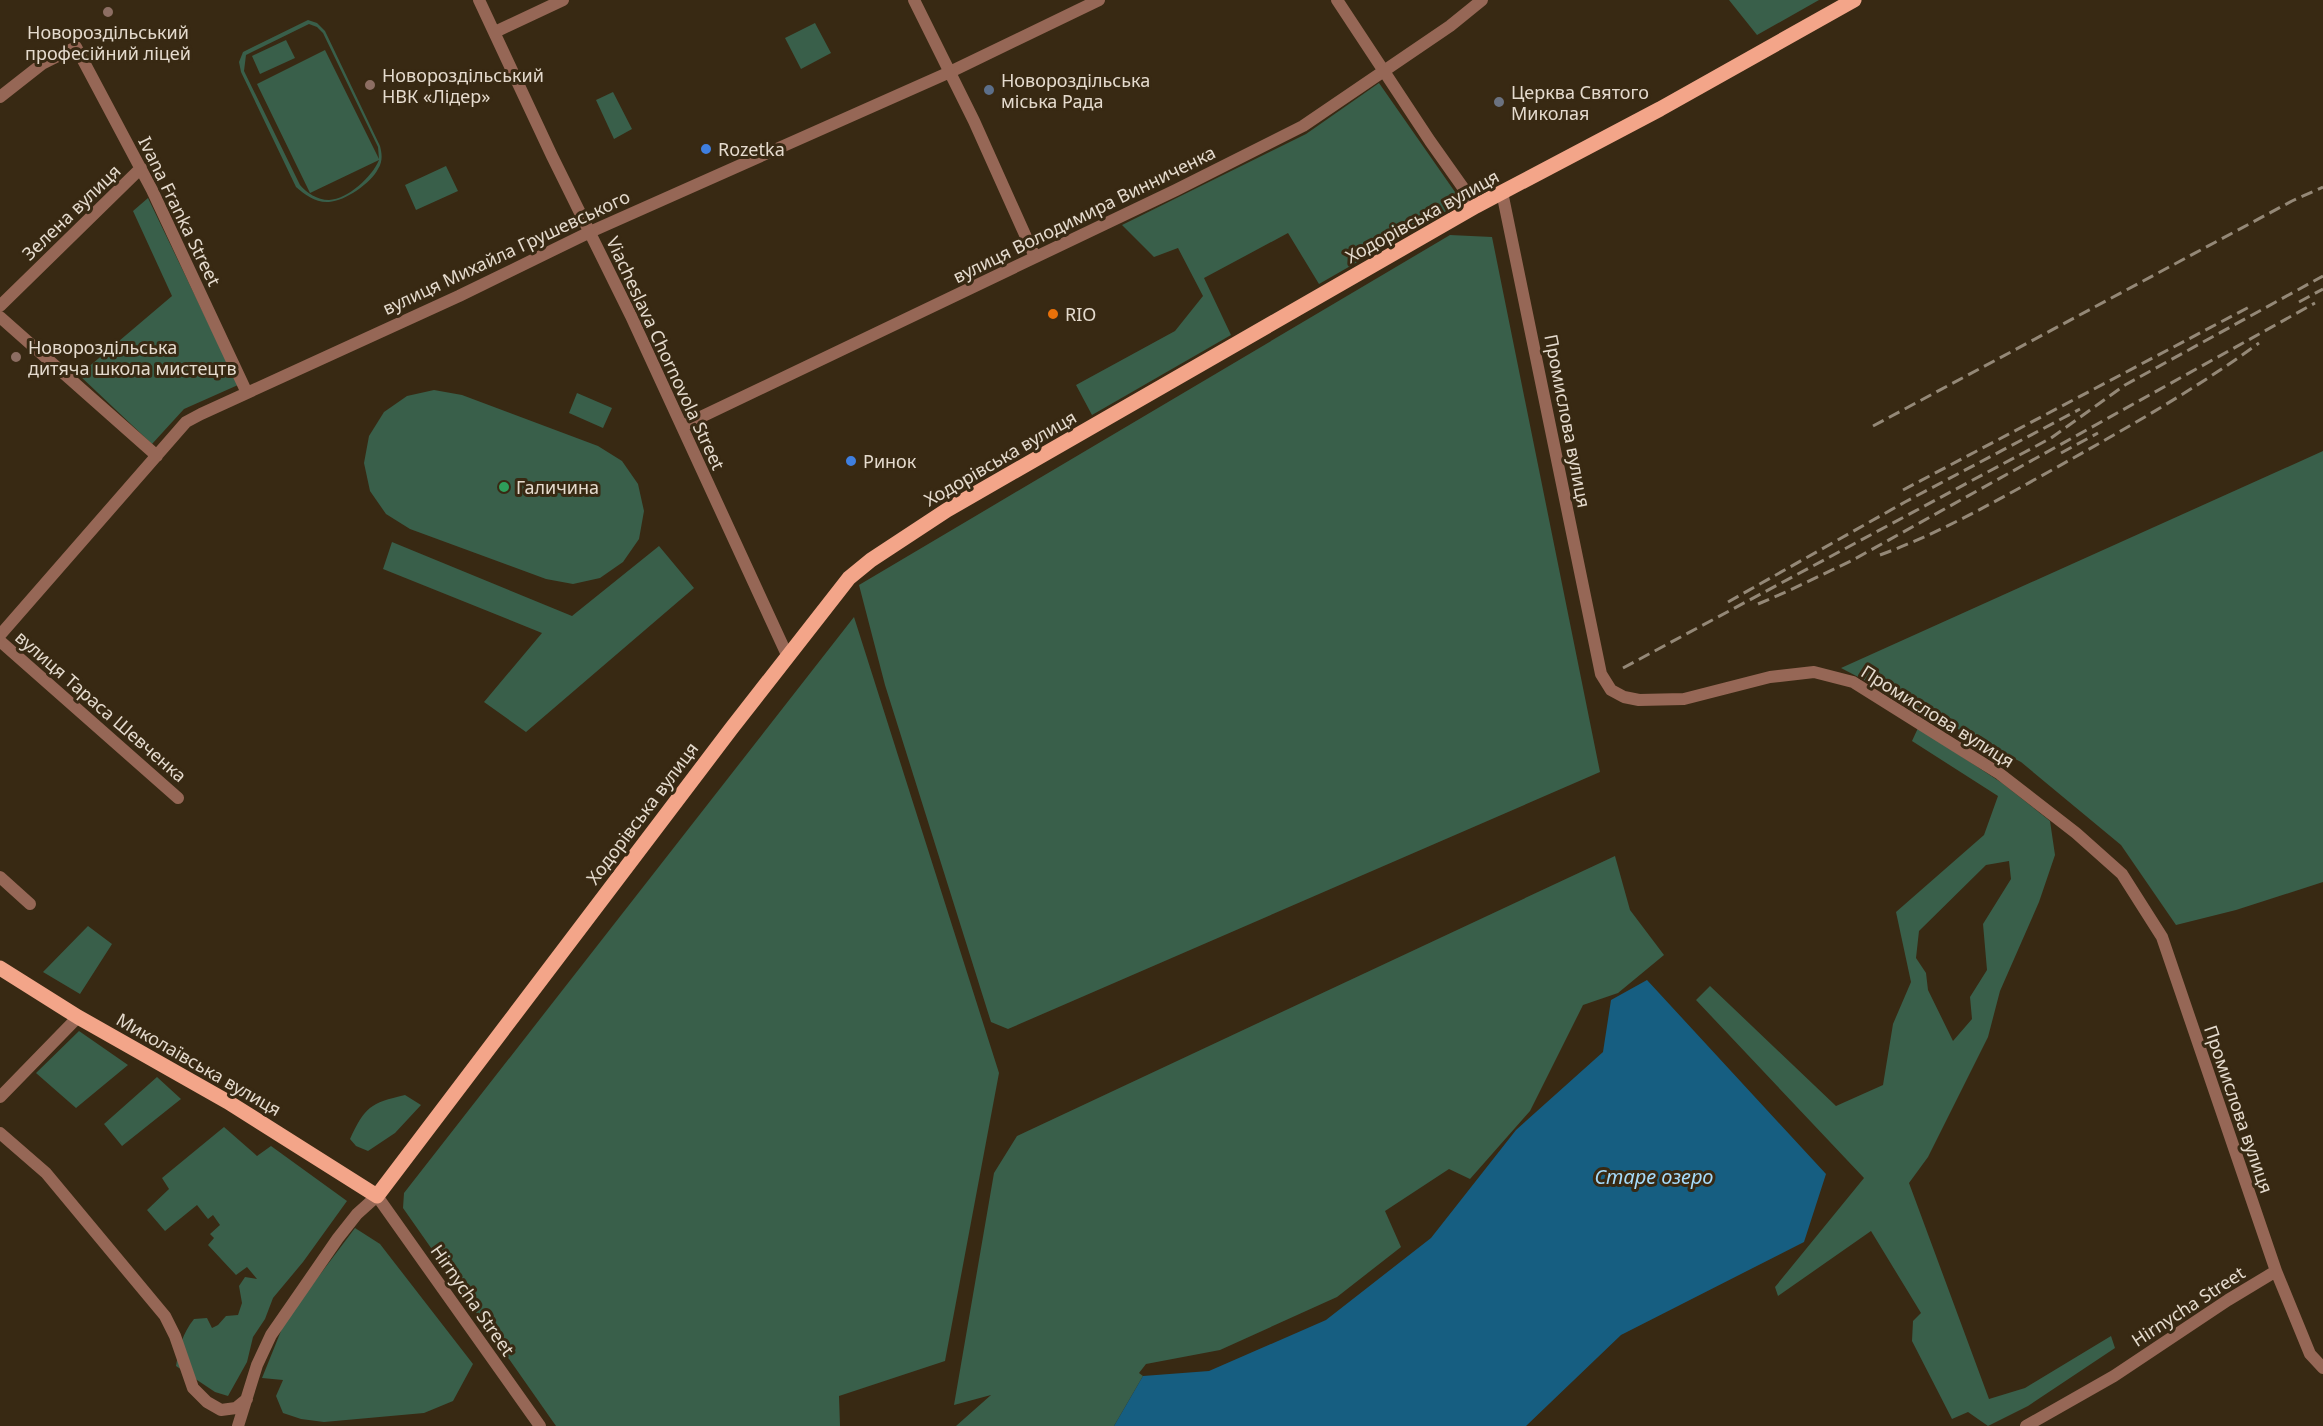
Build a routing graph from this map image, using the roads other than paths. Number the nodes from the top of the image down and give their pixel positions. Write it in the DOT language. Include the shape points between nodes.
graph roads {
  1 [pos="479,0"];
  2 [pos="563,0"];
  3 [pos="914,0"];
  4 [pos="1099,0"];
  5 [pos="1337,0"];
  6 [pos="1482,0"];
  7 [pos="1854,0"];
  8 [pos="495,32"];
  9 [pos="950,72"];
  10 [pos="1384,72"];
  11 [pos="0,97"];
  12 [pos="141,168"];
  13 [pos="1502,192"];
  14 [pos="1476,206"];
  15 [pos="590,232"];
  16 [pos="1035,256"];
  17 [pos="0,306"];
  18 [pos="0,317"];
  19 [pos="247,393"];
  20 [pos="682,426"];
  21 [pos="157,456"];
  22 [pos="0,635"];
  23 [pos="0,641"];
  24 [pos="788,657"];
  25 [pos="178,798"];
  26 [pos="0,877"];
  27 [pos="30,904"];
  28 [pos="0,968"];
  29 [pos="78,1017"];
  30 [pos="0,1097"];
  31 [pos="0,1133"];
  32 [pos="377,1196"];
  33 [pos="2276,1271"];
  34 [pos="2323,1368"];
  35 [pos="248,1398"];
  36 [pos="238,1426"];
  37 [pos="540,1426"];
  38 [pos="2026,1426"];
  1 -- 8 [label="street, Viacheslava Chornovola Street"];
  2 -- 8 [label="street"];
  3 -- 9 [label="street"];
  4 -- 9 [label="street, вулиця Михайла Грушевського"];
  5 -- 10 [label="street"];
  6 -- 10 [label="street, вулиця Володимира Винниченка"];
  7 -- 13 [label="main road, Ходорівська вулиця"];
  8 -- 15 [label="street, Viacheslava Chornovola Street"];
  9 -- 15 [label="street, вулиця Михайла Грушевського"];
  9 -- 16 [label="street"];
  10 -- 14 [label="street"];
  10 -- 16 [label="street, вулиця Володимира Винниченка" via="1303,126"];
  11 -- 12 [label="street, Ivana Franka Street" via="42,64 76,47"];
  12 -- 17 [label="street, Зелена вулиця"];
  12 -- 19 [label="street, Ivana Franka Street"];
  13 -- 14 [label="main road, Ходорівська вулиця"];
  13 -- 33 [label="street, Промислова вулиця" via="1601,674 1611,690 1639,700 1684,699 1770,678 1814,672 1853,682 2000,774 2076,833 2122,874 2162,937"];
  14 -- 24 [label="main road, Ходорівська вулиця" via="947,510 880,553 849,578"];
  15 -- 19 [label="street, вулиця Михайла Грушевського"];
  15 -- 20 [label="street, Viacheslava Chornovola Street"];
  16 -- 20 [label="street, вулиця Володимира Винниченка"];
  18 -- 21 [label="street"];
  19 -- 21 [label="street, вулиця Михайла Грушевського" via="186,422"];
  20 -- 24 [label="street, Viacheslava Chornovola Street"];
  21 -- 22 [label="street, вулиця Михайла Грушевського"];
  23 -- 25 [label="street, вулиця Тараса Шевченка"];
  24 -- 32 [label="main road, Ходорівська вулиця"];
  26 -- 27 [label="street"];
  28 -- 29 [label="main road, Миколаївська вулиця"];
  29 -- 30 [label="street"];
  29 -- 32 [label="main road, Миколаївська вулиця" via="225,1100"];
  31 -- 35 [label="street" via="46,1173 165,1316 176,1336 193,1388 221,1410 236,1408"];
  32 -- 35 [label="street" via="357,1214 290,1305 257,1365"];
  32 -- 37 [label="street, Hirnycha Street"];
  33 -- 34 [label="street" via="2310,1354"];
  33 -- 38 [label="street, Hirnycha Street" via="2114,1376"];
  35 -- 36 [label="street"];
}
